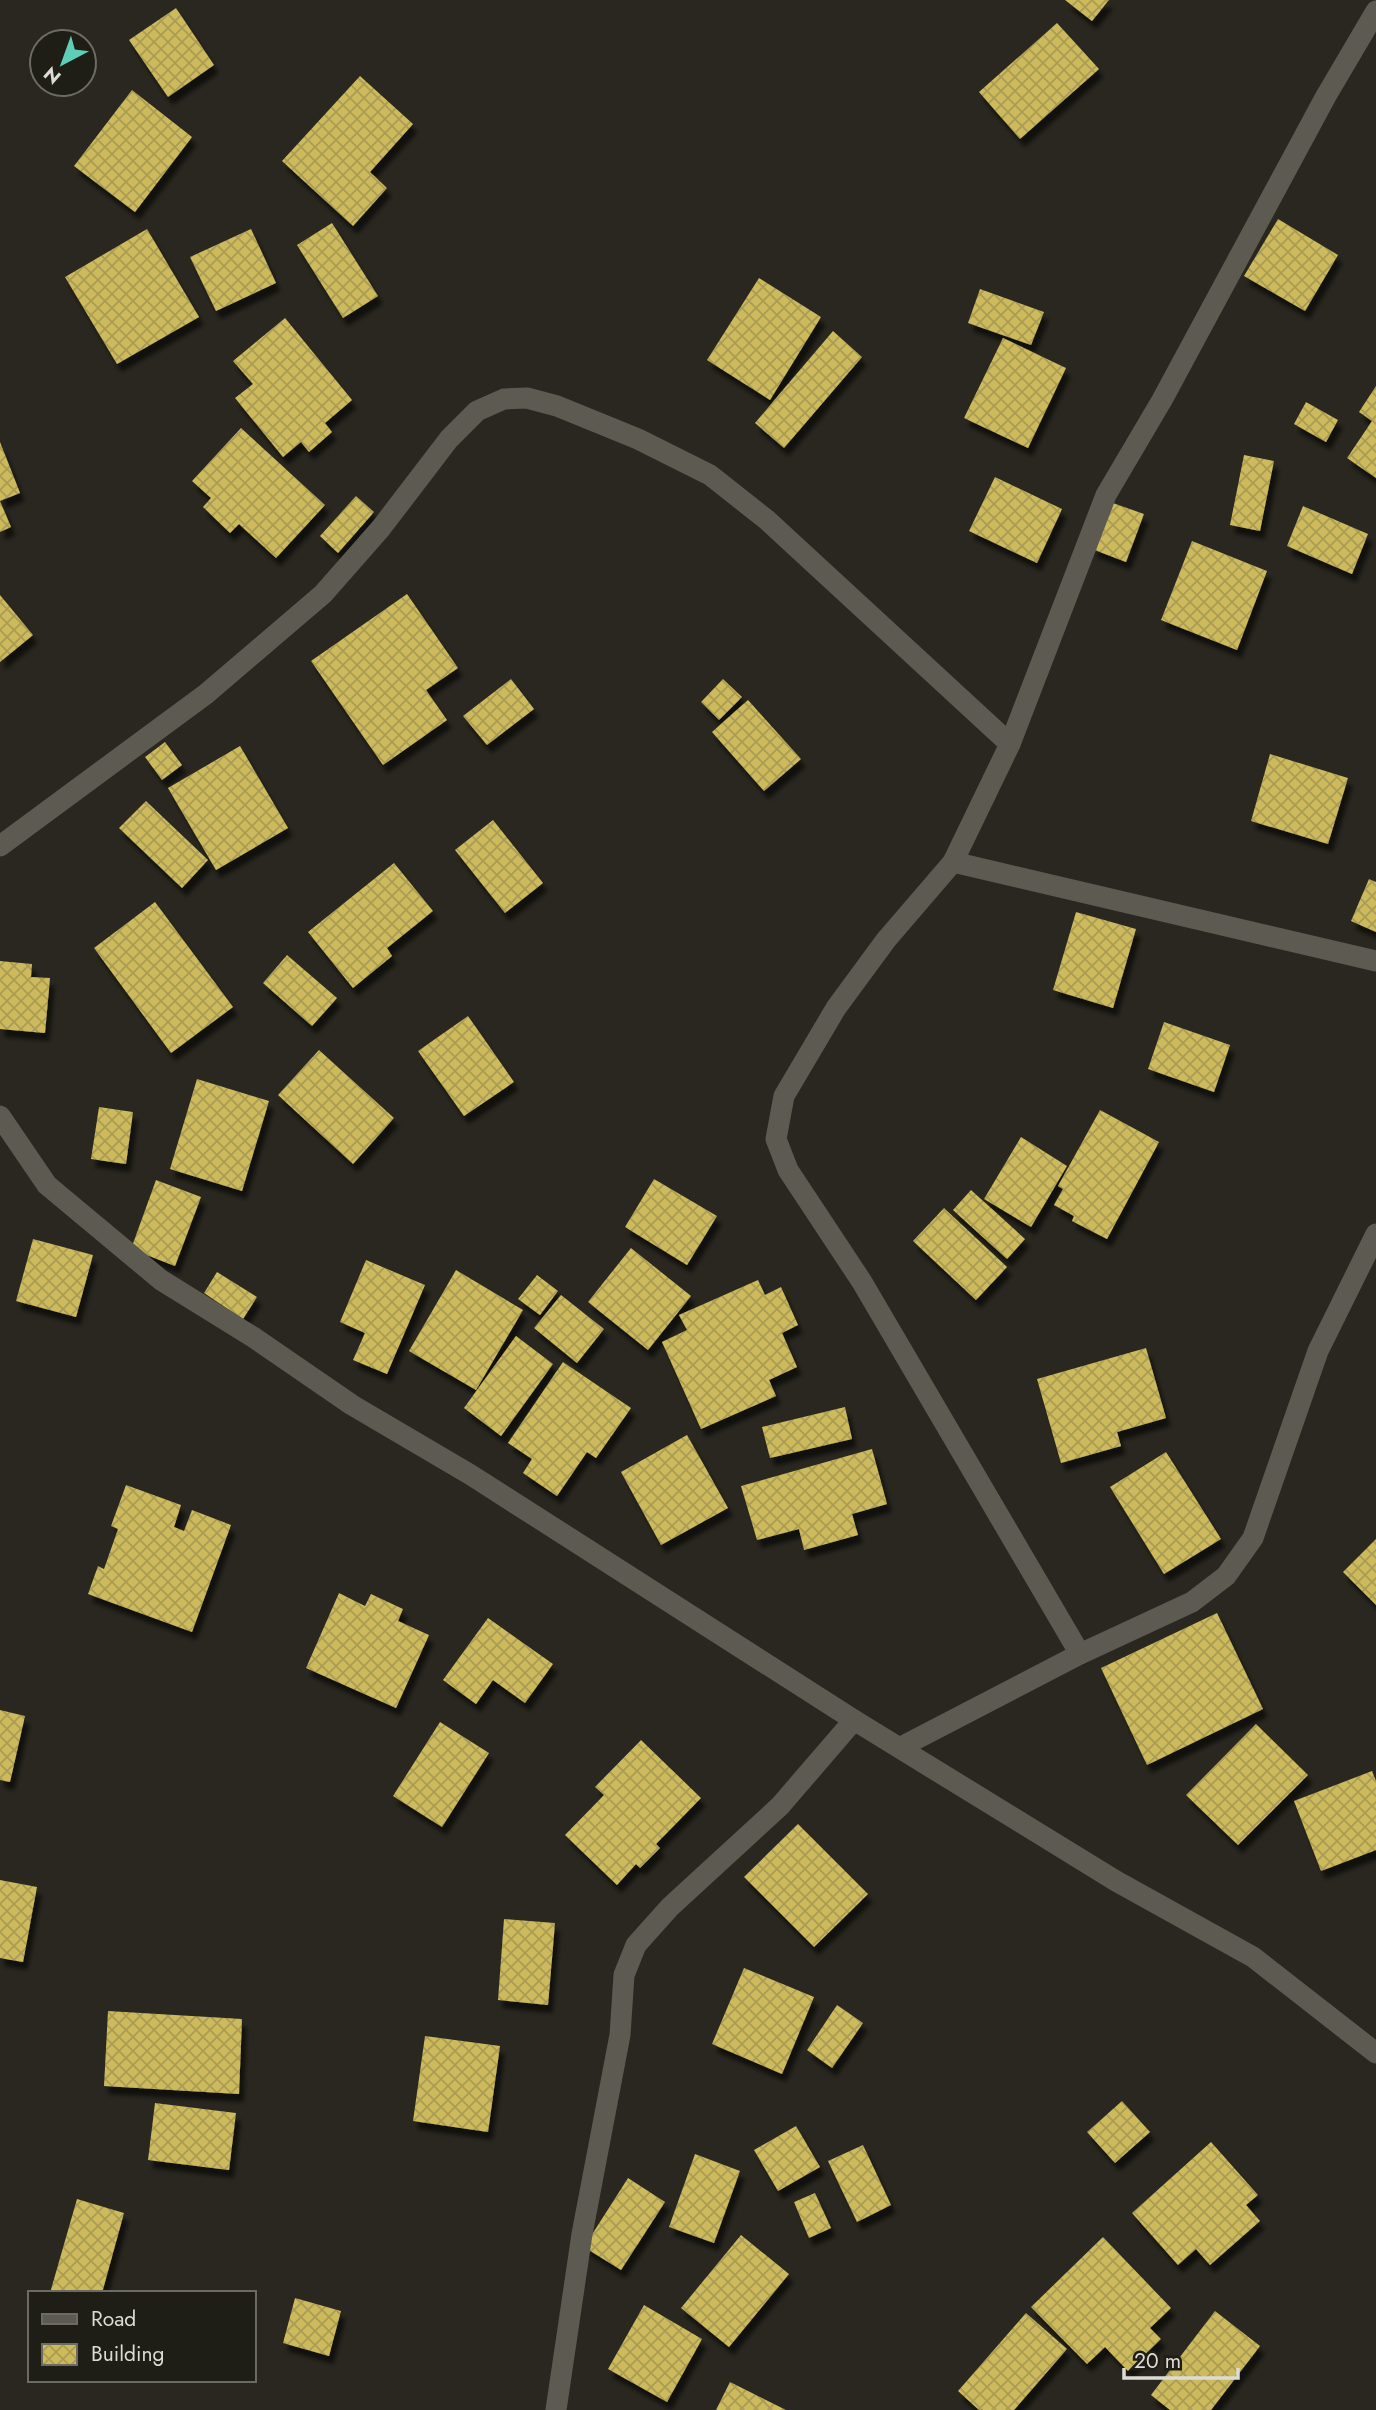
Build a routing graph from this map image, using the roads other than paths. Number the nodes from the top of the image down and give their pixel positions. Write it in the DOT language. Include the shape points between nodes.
graph roads {
  1 [pos="1376,11"];
  2 [pos="1010,744"];
  3 [pos="0,846"];
  4 [pos="953,862"];
  5 [pos="1376,961"];
  6 [pos="0,1116"];
  7 [pos="1376,1234"];
  8 [pos="1080,1654"];
  9 [pos="854,1720"];
  10 [pos="901,1747"];
  11 [pos="1376,2053"];
  12 [pos="556,2410"];
  1 -- 2 [label="street" via="1106,495"];
  2 -- 3 [label="street" via="767,520 710,475 638,439 557,407 527,398 504,399 477,411 449,439 323,594 206,694"];
  2 -- 4 [label="street"];
  4 -- 5 [label="street"];
  4 -- 8 [label="street" via="886,940 836,1008 784,1096 776,1139 788,1170 862,1282"];
  6 -- 9 [label="street" via="47,1185 161,1280"];
  7 -- 8 [label="street" via="1318,1351 1253,1538 1226,1576 1192,1602"];
  8 -- 10 [label="street"];
  9 -- 10 [label="street"];
  9 -- 12 [label="street" via="780,1806 670,1907 636,1945 624,1975 620,2035 582,2234"];
  10 -- 11 [label="street" via="1116,1881 1252,1957"];
}
